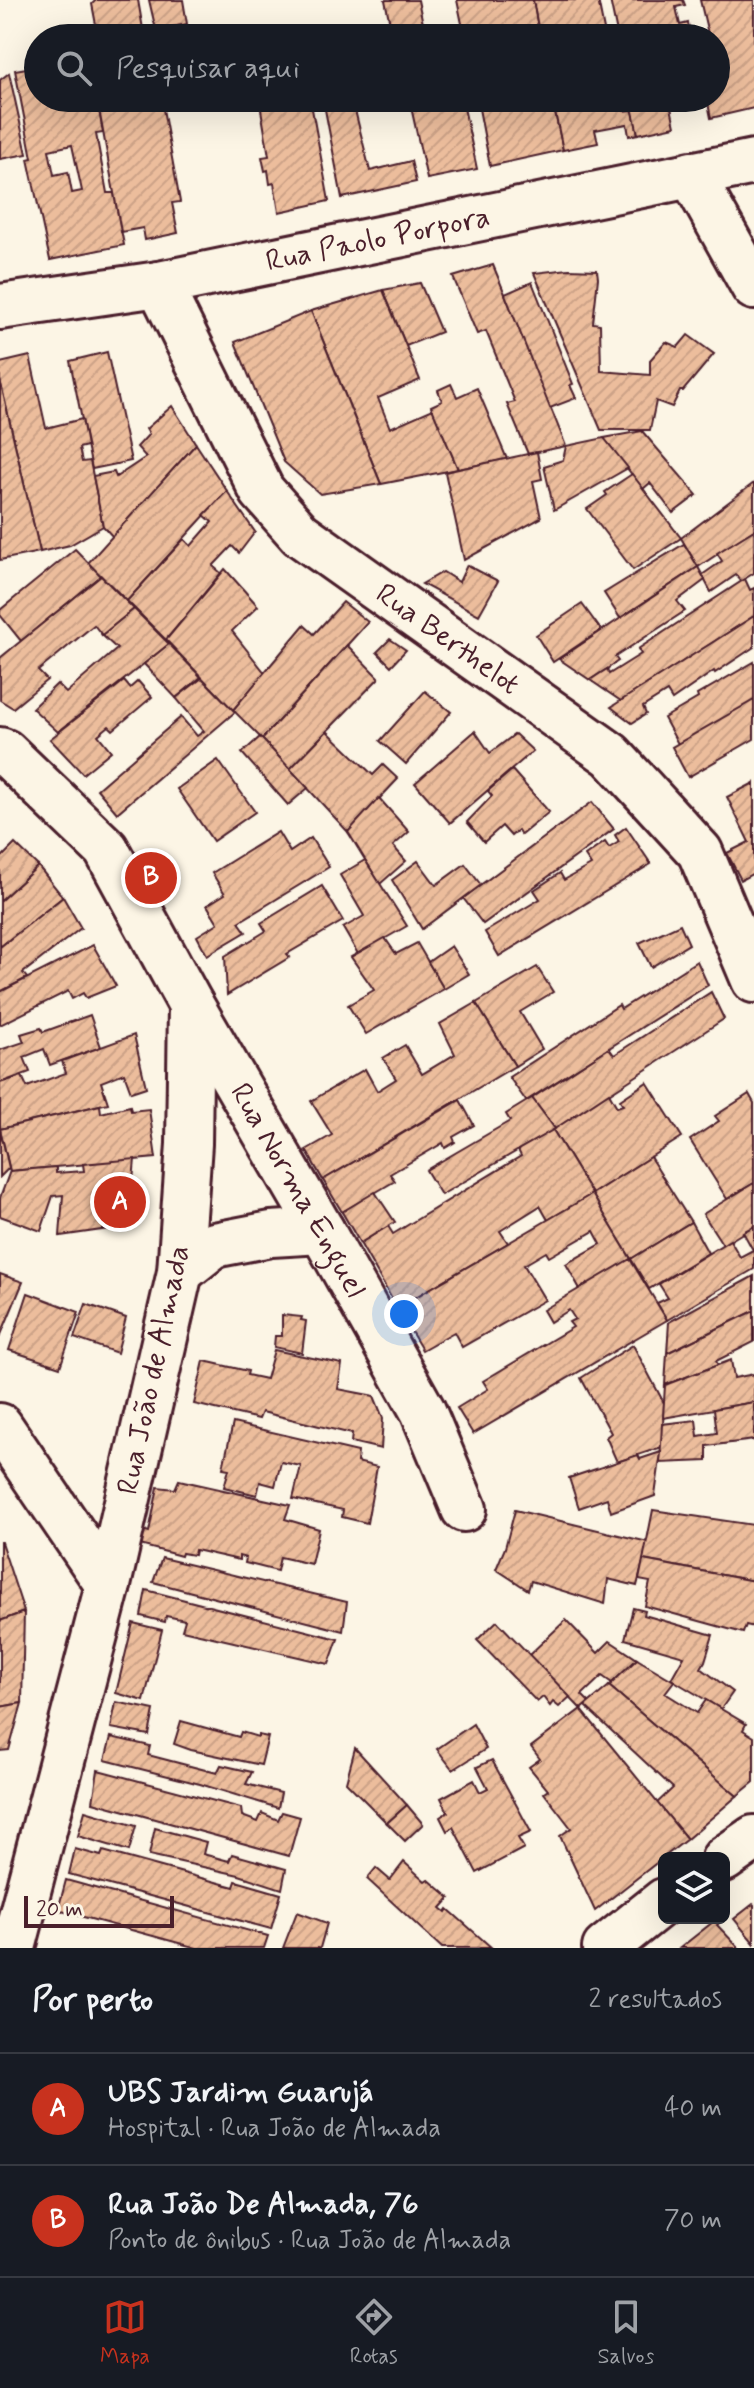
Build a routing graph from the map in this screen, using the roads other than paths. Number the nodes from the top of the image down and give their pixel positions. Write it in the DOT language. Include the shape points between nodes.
graph roads {
  1 [pos="754,162"];
  2 [pos="691,174"];
  3 [pos="159,284"];
  4 [pos="754,287"];
  5 [pos="0,307"];
  6 [pos="0,750"];
  7 [pos="754,980"];
  8 [pos="191,1005"];
  9 [pos="322,1231"];
  10 [pos="180,1272"];
  11 [pos="0,1426"];
  12 [pos="464,1509"];
  13 [pos="108,1585"];
  14 [pos="754,1838"];
  15 [pos="730,1855"];
  16 [pos="658,1906"];
  17 [pos="13,1948"];
  18 [pos="605,1948"];
  1 -- 2 [label="street, Rua Paolo Porpora"];
  2 -- 3 [label="street, Rua Paolo Porpora"];
  2 -- 4 [label="street"];
  3 -- 5 [label="street, Rua Paolo Porpora"];
  3 -- 7 [label="street, Rua Berthelot" via="262,491 300,534 611,755 700,852"];
  6 -- 8 [label="street, Rua João de Almada" via="106,849"];
  8 -- 9 [label="street, Rua Norma Enguel"];
  8 -- 10 [label="street, Rua João de Almada"];
  9 -- 10 [label="street" via="214,1245"];
  9 -- 12 [label="street, Rua Norma Enguel" via="423,1411"];
  10 -- 13 [label="street, Rua João de Almada"];
  11 -- 13 [label="street"];
  13 -- 17 [label="street, Rua João de Almada"];
  14 -- 15 [label="street"];
  16 -- 18 [label="street"];
}
